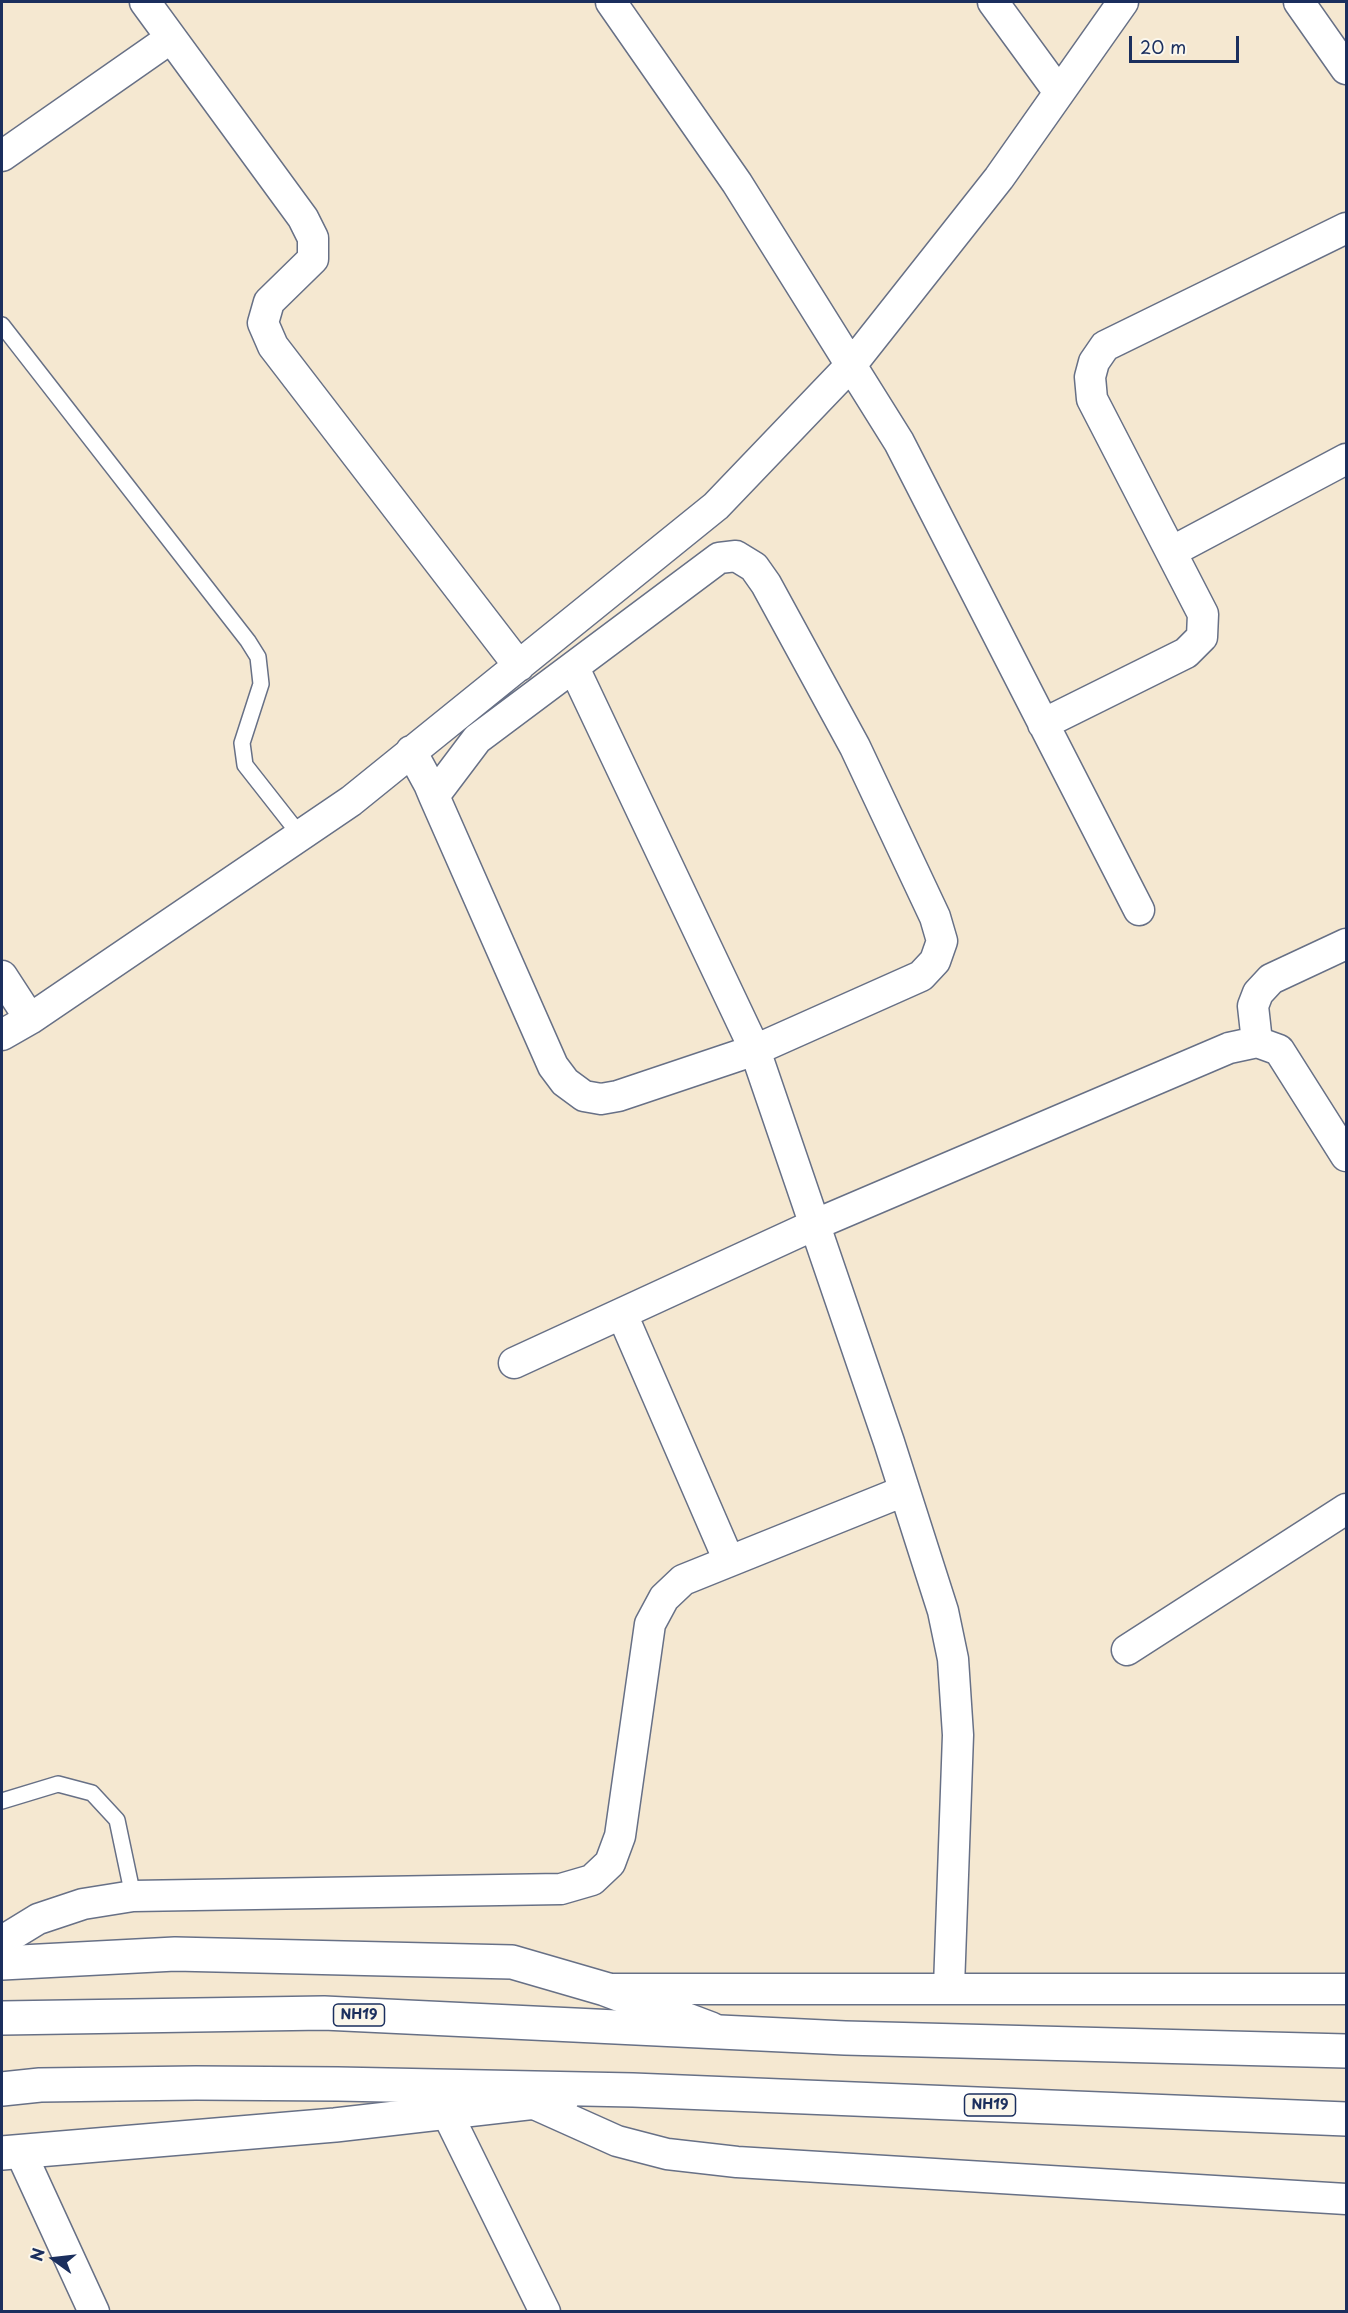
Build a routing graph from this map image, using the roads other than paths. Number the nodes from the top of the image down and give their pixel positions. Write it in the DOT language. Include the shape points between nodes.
graph roads {
  1 [pos="145,2"];
  2 [pos="611,2"];
  3 [pos="993,2"];
  4 [pos="1299,2"];
  5 [pos="1118,4"];
  6 [pos="171,38"];
  7 [pos="1346,69"];
  8 [pos="1058,91"];
  9 [pos="2,156"];
  10 [pos="1347,228"];
  11 [pos="2,325"];
  12 [pos="858,373"];
  13 [pos="1347,459"];
  14 [pos="1171,552"];
  15 [pos="519,666"];
  16 [pos="574,669"];
  17 [pos="1043,724"];
  18 [pos="423,773"];
  19 [pos="300,835"];
  20 [pos="1139,910"];
  21 [pos="1347,944"];
  22 [pos="2,976"];
  23 [pos="30,1019"];
  24 [pos="2,1035"];
  25 [pos="1257,1042"];
  26 [pos="755,1050"];
  27 [pos="1347,1156"];
  28 [pos="814,1225"];
  29 [pos="622,1314"];
  30 [pos="514,1363"];
  31 [pos="904,1491"];
  32 [pos="1347,1509"];
  33 [pos="729,1561"];
  34 [pos="1127,1650"];
  35 [pos="2,1801"];
  36 [pos="133,1896"];
  37 [pos="2,1941"];
  38 [pos="2,1963"];
  39 [pos="949,1987"];
  40 [pos="606,1989"];
  41 [pos="1347,1989"];
  42 [pos="2,2018"];
  43 [pos="716,2031"];
  44 [pos="1347,2051"];
  45 [pos="2,2089"];
  46 [pos="633,2091"];
  47 [pos="531,2102"];
  48 [pos="447,2113"];
  49 [pos="1347,2119"];
  50 [pos="11,2152"];
  51 [pos="1347,2199"];
  52 [pos="94,2312"];
  53 [pos="545,2312"];
  1 -- 6 [label="street"];
  2 -- 12 [label="street" via="737,183"];
  3 -- 8 [label="street"];
  4 -- 7 [label="street"];
  5 -- 8 [label="street"];
  6 -- 9 [label="street"];
  6 -- 15 [label="street" via="303,218 313,238 313,259 269,302 263,322 273,346"];
  8 -- 12 [label="street"];
  10 -- 14 [label="street" via="1105,346 1094,362 1090,376 1092,399"];
  11 -- 19 [label="lane" via="258,657 261,684 242,743 244,765"];
  12 -- 15 [label="street" via="716,506"];
  12 -- 17 [label="street" via="899,442"];
  13 -- 14 [label="street"];
  14 -- 17 [label="street" via="1203,614 1202,637 1186,653"];
  15 -- 18 [label="street"];
  16 -- 18 [label="street"];
  16 -- 26 [label="street"];
  16 -- 26 [label="street" via="719,558 736,555 754,567 766,585 855,747 935,916 942,942 936,961 921,976"];
  17 -- 20 [label="street"];
  18 -- 19 [label="street" via="351,801"];
  18 -- 26 [label="street" via="553,1066 565,1082 584,1096 601,1099"];
  19 -- 23 [label="street"];
  21 -- 25 [label="street" via="1271,979 1258,993 1254,1006"];
  22 -- 23 [label="street"];
  23 -- 24 [label="street"];
  25 -- 27 [label="street" via="1279,1050"];
  25 -- 28 [label="street" via="1228,1048 1125,1090"];
  26 -- 28 [label="street"];
  28 -- 29 [label="street"];
  28 -- 31 [label="street"];
  29 -- 30 [label="street"];
  29 -- 33 [label="street"];
  31 -- 33 [label="street"];
  31 -- 39 [label="street" via="943,1611 957,1698"];
  32 -- 34 [label="street"];
  33 -- 36 [label="street" via="683,1580 664,1598 650,1624 620,1836 610,1863 592,1880 561,1889"];
  35 -- 36 [label="lane" via="58,1784 92,1793 117,1820"];
  36 -- 37 [label="street" via="83,1905 38,1919"];
  38 -- 40 [label="main road" via="175,1954 513,1962"];
  39 -- 40 [label="street"];
  39 -- 41 [label="street"];
  40 -- 43 [label="main road"];
  42 -- 43 [label="main road, NH19" via="324,2013"];
  43 -- 44 [label="main road, NH19"];
  45 -- 46 [label="main road, NH19" via="196,2083"];
  46 -- 47 [label="main road"];
  46 -- 49 [label="main road, NH19"];
  47 -- 48 [label="main road"];
  47 -- 51 [label="street" via="617,2141 667,2154 736,2162"];
  48 -- 50 [label="main road"];
  48 -- 53 [label="street"];
  50 -- 52 [label="street"];
}
